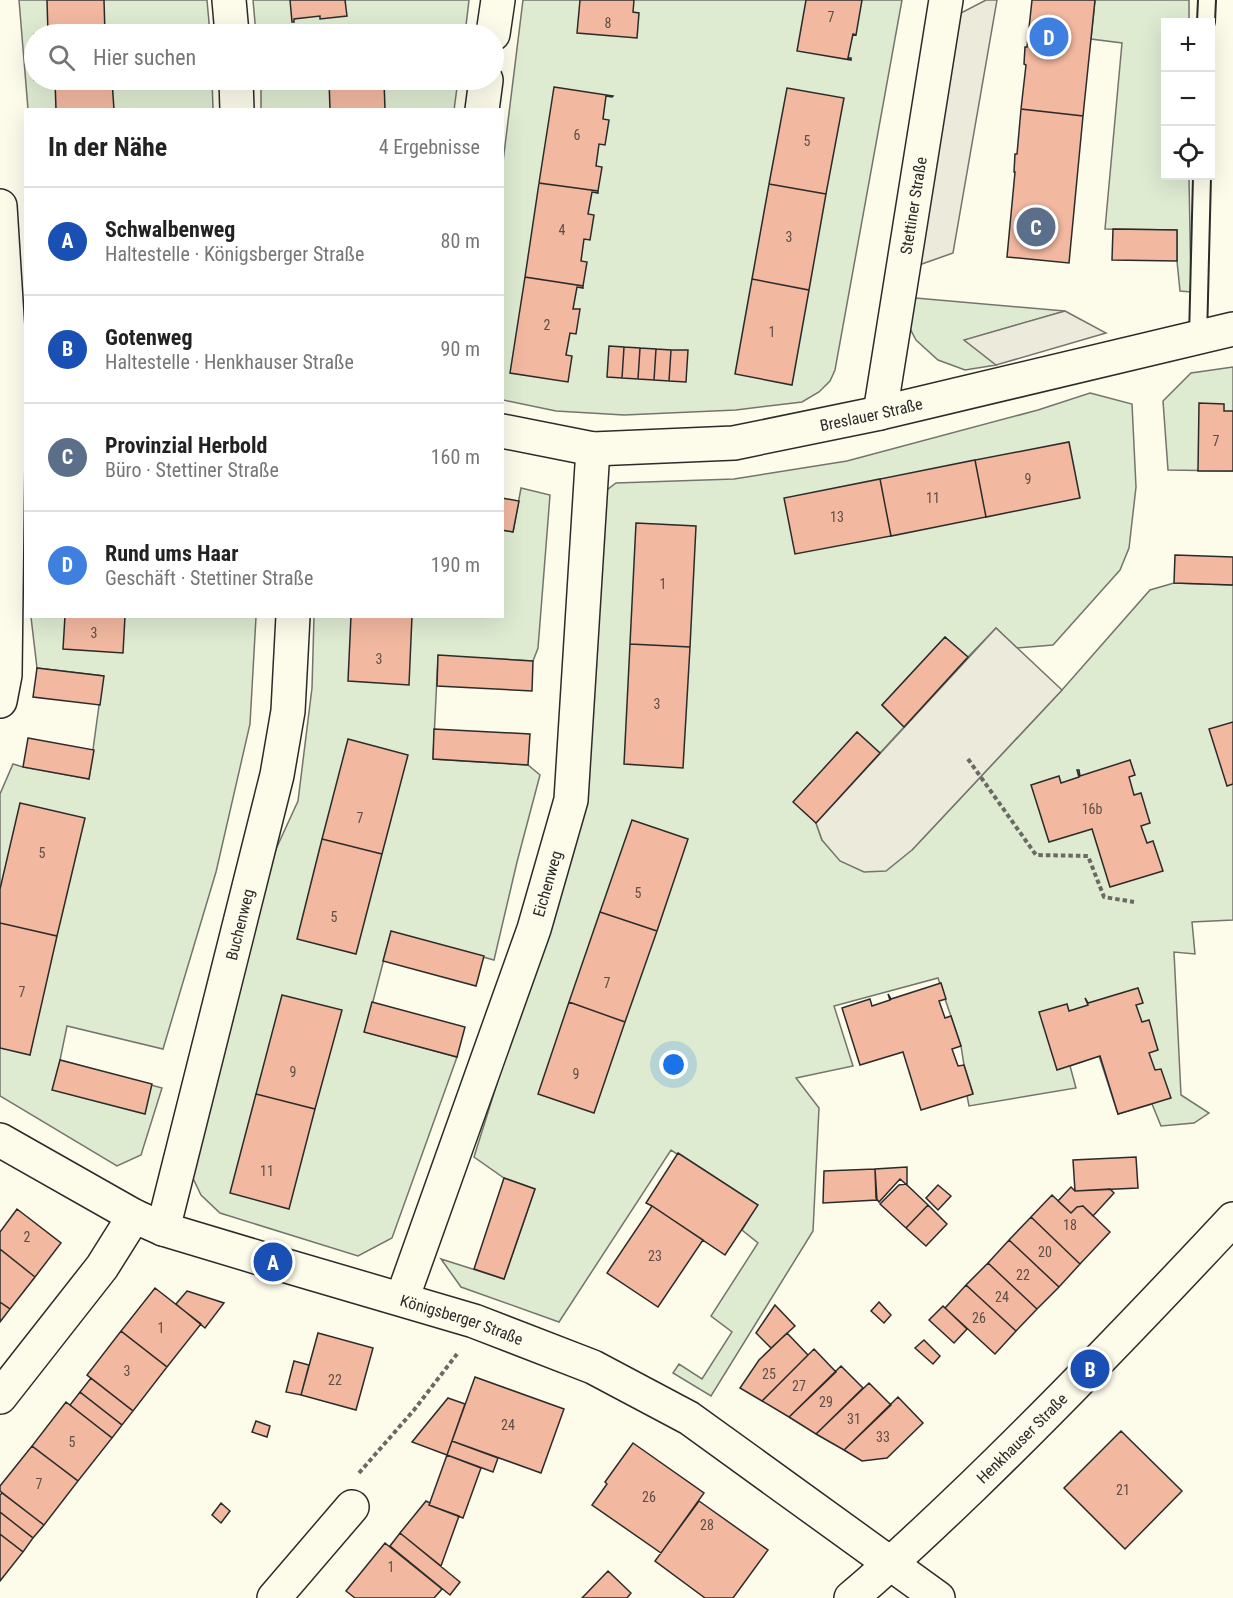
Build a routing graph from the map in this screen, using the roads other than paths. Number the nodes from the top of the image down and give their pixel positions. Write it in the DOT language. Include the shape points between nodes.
graph roads {
  1 [pos="229,0"];
  2 [pos="498,0"];
  3 [pos="946,0"];
  4 [pos="1207,0"];
  5 [pos="1206,18"];
  6 [pos="231,24"];
  7 [pos="494,24"];
  8 [pos="236,90"];
  9 [pos="485,90"];
  10 [pos="237,108"];
  11 [pos="482,108"];
  12 [pos="1202,180"];
  13 [pos="0,206"];
  14 [pos="1233,329"];
  15 [pos="1198,338"];
  16 [pos="12,350"];
  17 [pos="880,412"];
  18 [pos="504,431"];
  19 [pos="593,449"];
  20 [pos="293,618"];
  21 [pos="0,701"];
  22 [pos="0,1140"];
  23 [pos="1233,1219"];
  24 [pos="149,1222"];
  25 [pos="402,1299"];
  26 [pos="0,1396"];
  27 [pos="352,1507"];
  28 [pos="891,1564"];
  29 [pos="274,1598"];
  30 [pos="851,1598"];
  31 [pos="938,1598"];
  1 -- 6 [label="street"];
  2 -- 7 [label="street"];
  3 -- 17 [label="street, Stettiner Straße"];
  4 -- 5 [label="lane"];
  8 -- 10 [label="street"];
  9 -- 11 [label="street"];
  12 -- 15 [label="lane"];
  13 -- 16 [label="street"];
  14 -- 15 [label="street, Breslauer Straße"];
  15 -- 17 [label="street, Breslauer Straße"];
  16 -- 21 [label="street" via="4,675"];
  17 -- 19 [label="street, Breslauer Straße" via="734,442"];
  18 -- 19 [label="street, Breslauer Straße"];
  19 -- 25 [label="street, Eichenweg" via="571,800 534,929"];
  20 -- 24 [label="street, Buchenweg" via="288,711 277,775"];
  22 -- 24 [label="street, Königsberger Straße"];
  23 -- 28 [label="street, Henkhauser Straße" via="1052,1409"];
  24 -- 25 [label="street, Königsberger Straße"];
  24 -- 26 [label="street, Buchenweg" via="102,1267"];
  25 -- 28 [label="street, Königsberger Straße" via="474,1321 593,1367 689,1418"];
  27 -- 29 [label="street"];
  28 -- 30 [label="street, Henkhauser Straße"];
  28 -- 31 [label="street, Königsberger Straße"];
}
